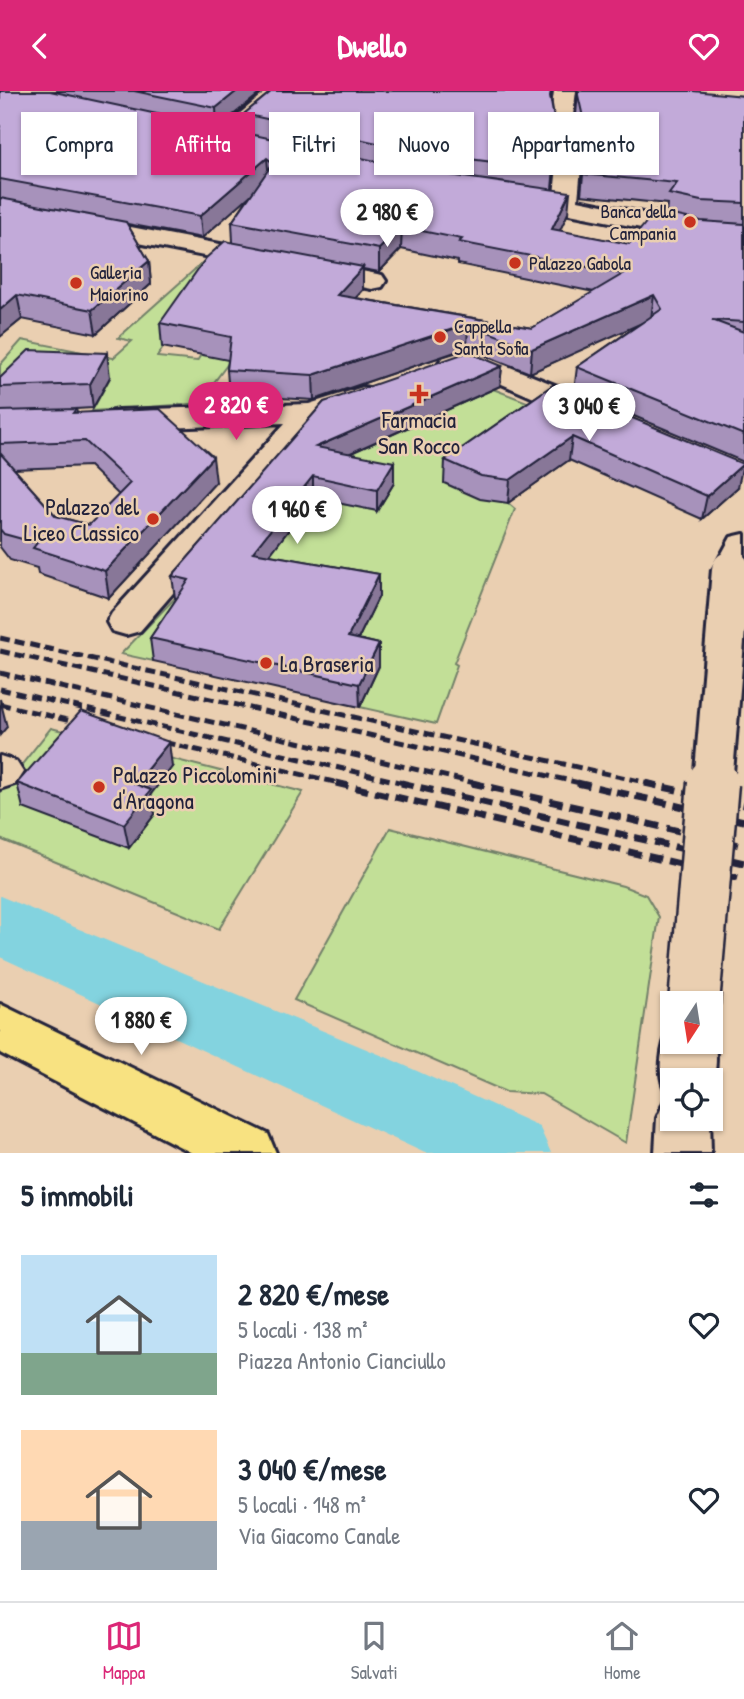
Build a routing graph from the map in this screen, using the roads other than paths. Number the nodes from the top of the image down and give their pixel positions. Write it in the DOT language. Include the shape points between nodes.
graph roads {
  1 [pos="280,91"];
  2 [pos="565,91"];
  3 [pos="255,112"];
  4 [pos="497,194"];
  5 [pos="565,203"];
  6 [pos="0,209"];
  7 [pos="744,236"];
  8 [pos="372,281"];
  9 [pos="430,373"];
  10 [pos="390,386"];
  11 [pos="312,413"];
  12 [pos="93,421"];
  13 [pos="615,421"];
  14 [pos="737,557"];
  15 [pos="126,622"];
  16 [pos="695,991"];
  17 [pos="0,1027"];
  18 [pos="0,1056"];
  19 [pos="683,1131"];
  20 [pos="190,1153"];
  21 [pos="248,1153"];
  22 [pos="682,1153"];
  1 -- 3 [label="street"];
  2 -- 5 [label="street" via="562,115 570,156"];
  4 -- 5 [label="street"];
  5 -- 7 [label="street" via="697,233"];
  6 -- 8 [label="street"];
  9 -- 13 [label="street" via="468,359"];
  10 -- 11 [label="street"];
  11 -- 12 [label="street"];
  11 -- 15 [label="street"];
  14 -- 16 [label="street, bridge"];
  17 -- 21 [label="main road"];
  18 -- 20 [label="main road"];
  19 -- 22 [label="street"];
}
